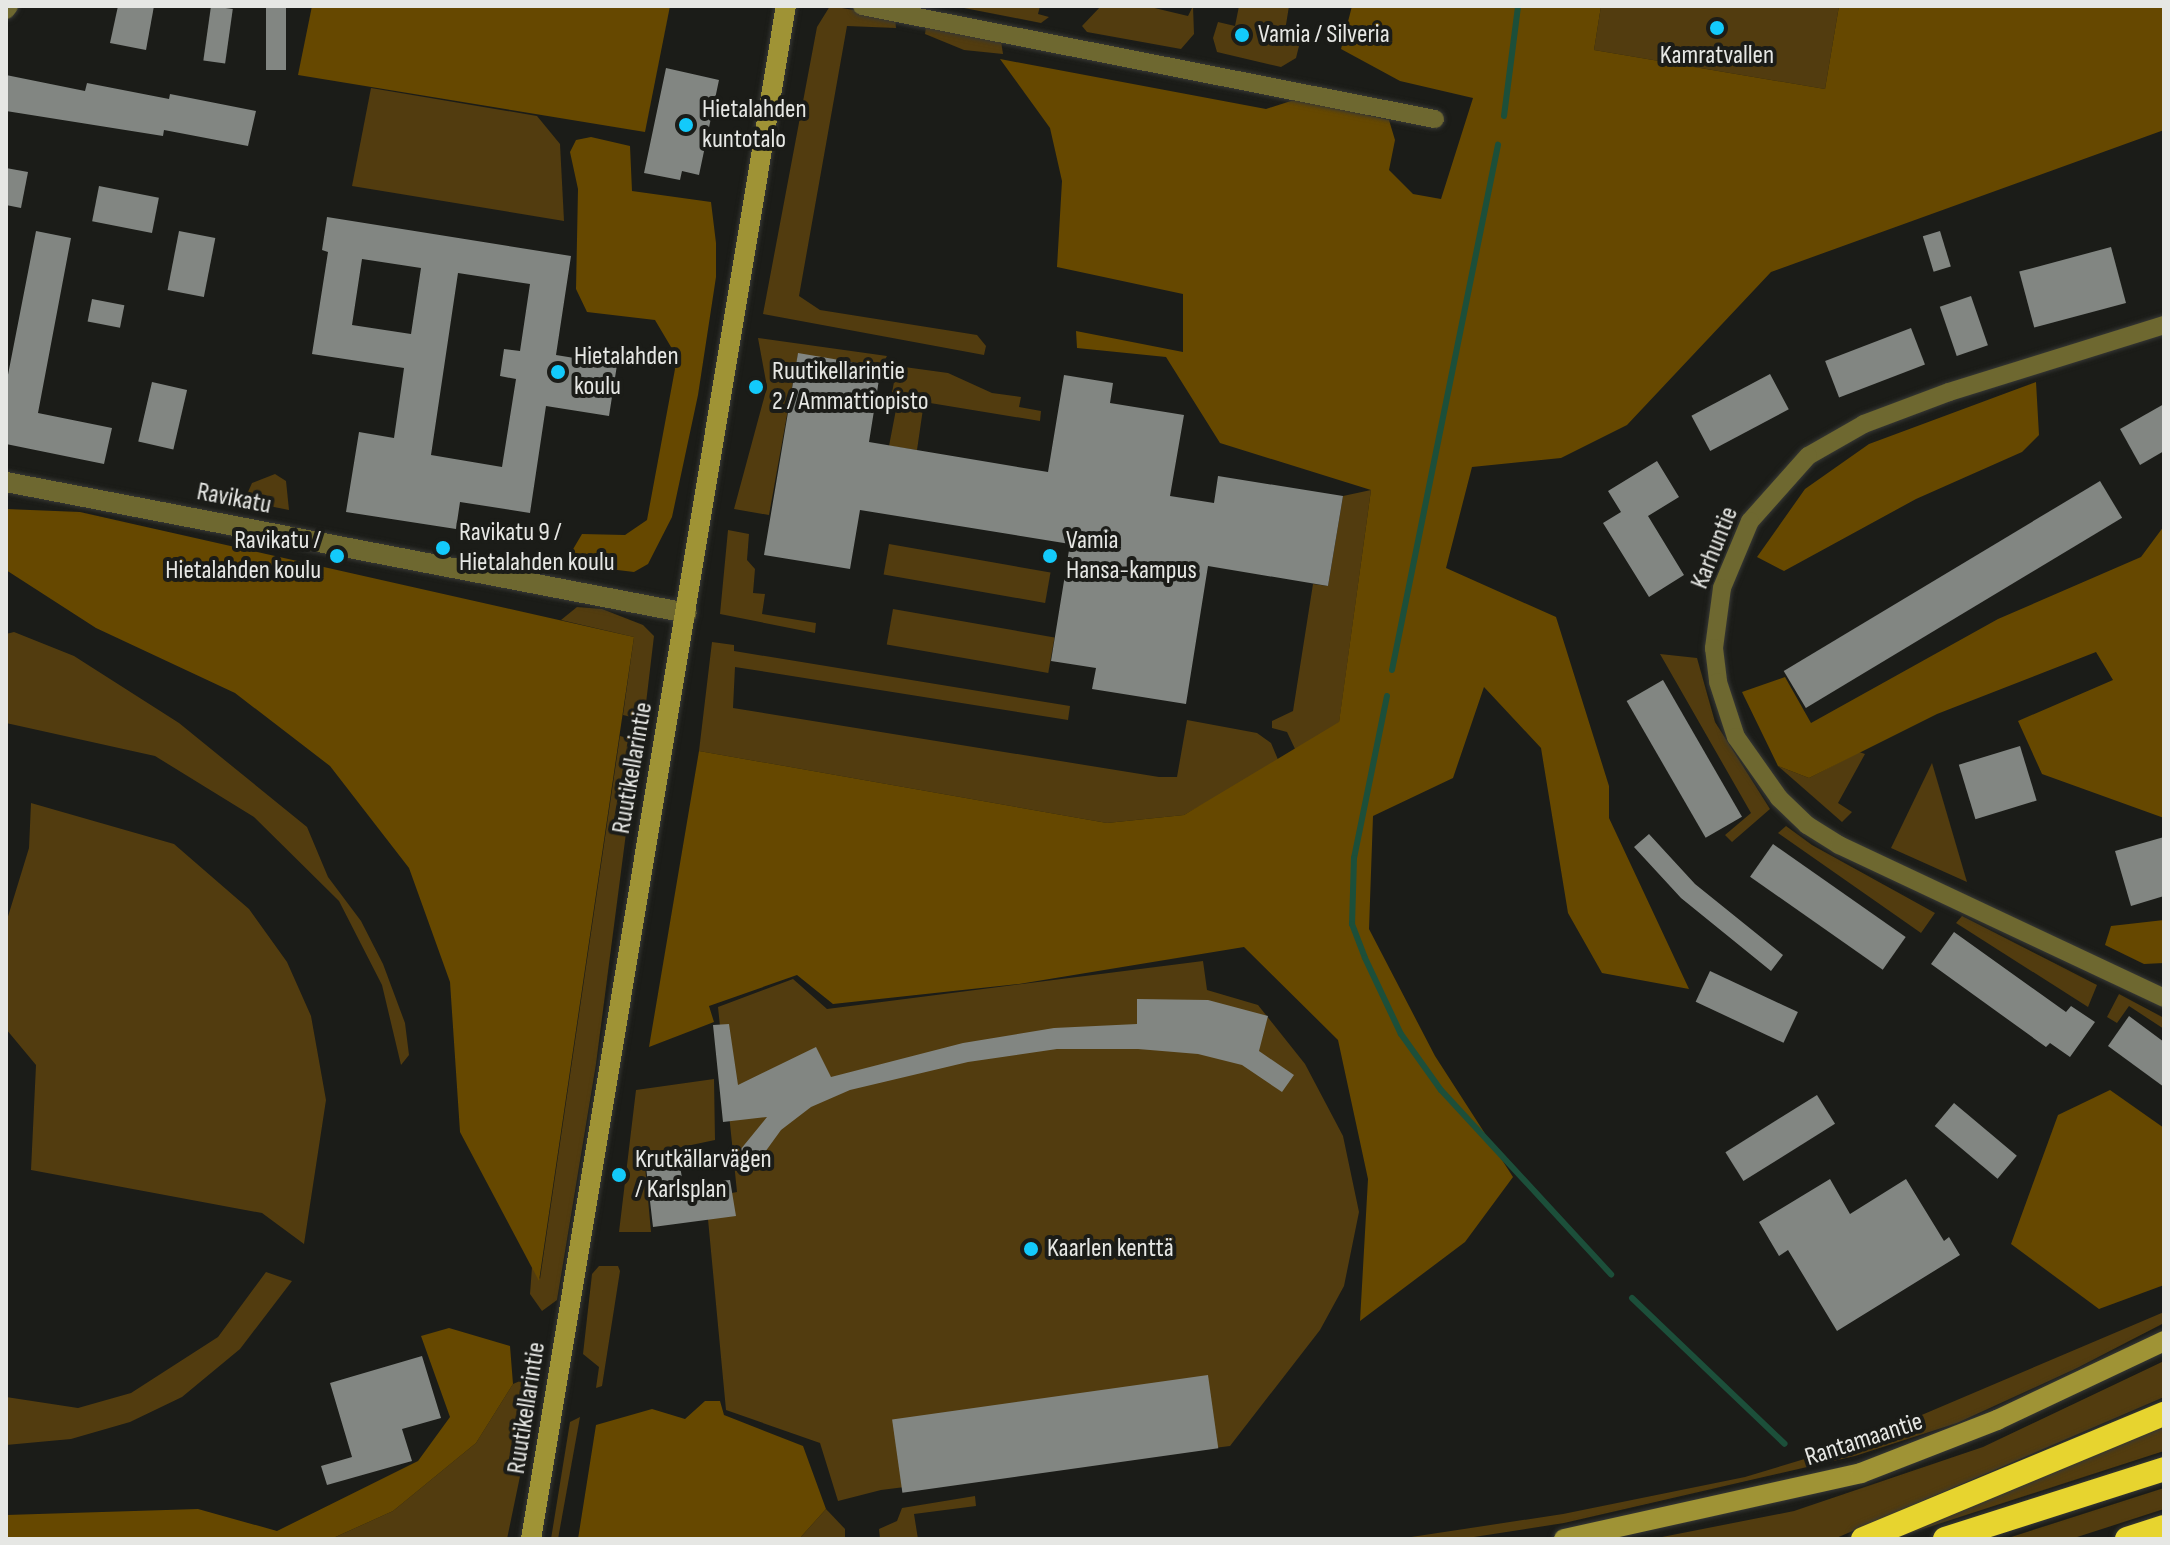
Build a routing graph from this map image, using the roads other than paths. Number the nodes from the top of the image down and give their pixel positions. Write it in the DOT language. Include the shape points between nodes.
graph roads {
  1 [pos="786,6"];
  2 [pos="862,6"];
  3 [pos="1435,119"];
  4 [pos="2164,325"];
  5 [pos="6,482"];
  6 [pos="687,613"];
  7 [pos="2164,998"];
  8 [pos="2164,1341"];
  9 [pos="2164,1414"];
  10 [pos="2164,1469"];
  11 [pos="2164,1527"];
  12 [pos="531,1539"];
  13 [pos="1564,1539"];
  14 [pos="1863,1539"];
  15 [pos="1945,1539"];
  16 [pos="2127,1539"];
  1 -- 6 [label="main road, Ruutikellarintie"];
  2 -- 3 [label="street"];
  4 -- 7 [label="street, Karhuntie" via="1941,395 1864,424 1808,456 1755,511 1722,588 1714,648 1718,682 1736,737 1779,798 1807,825 1839,845"];
  5 -- 6 [label="street, Ravikatu"];
  6 -- 12 [label="main road, Ruutikellarintie"];
  8 -- 13 [label="main road, Rantamaantie" via="1997,1420 1861,1473"];
  9 -- 14 [label="highway"];
  10 -- 15 [label="highway"];
  11 -- 16 [label="highway"];
}
